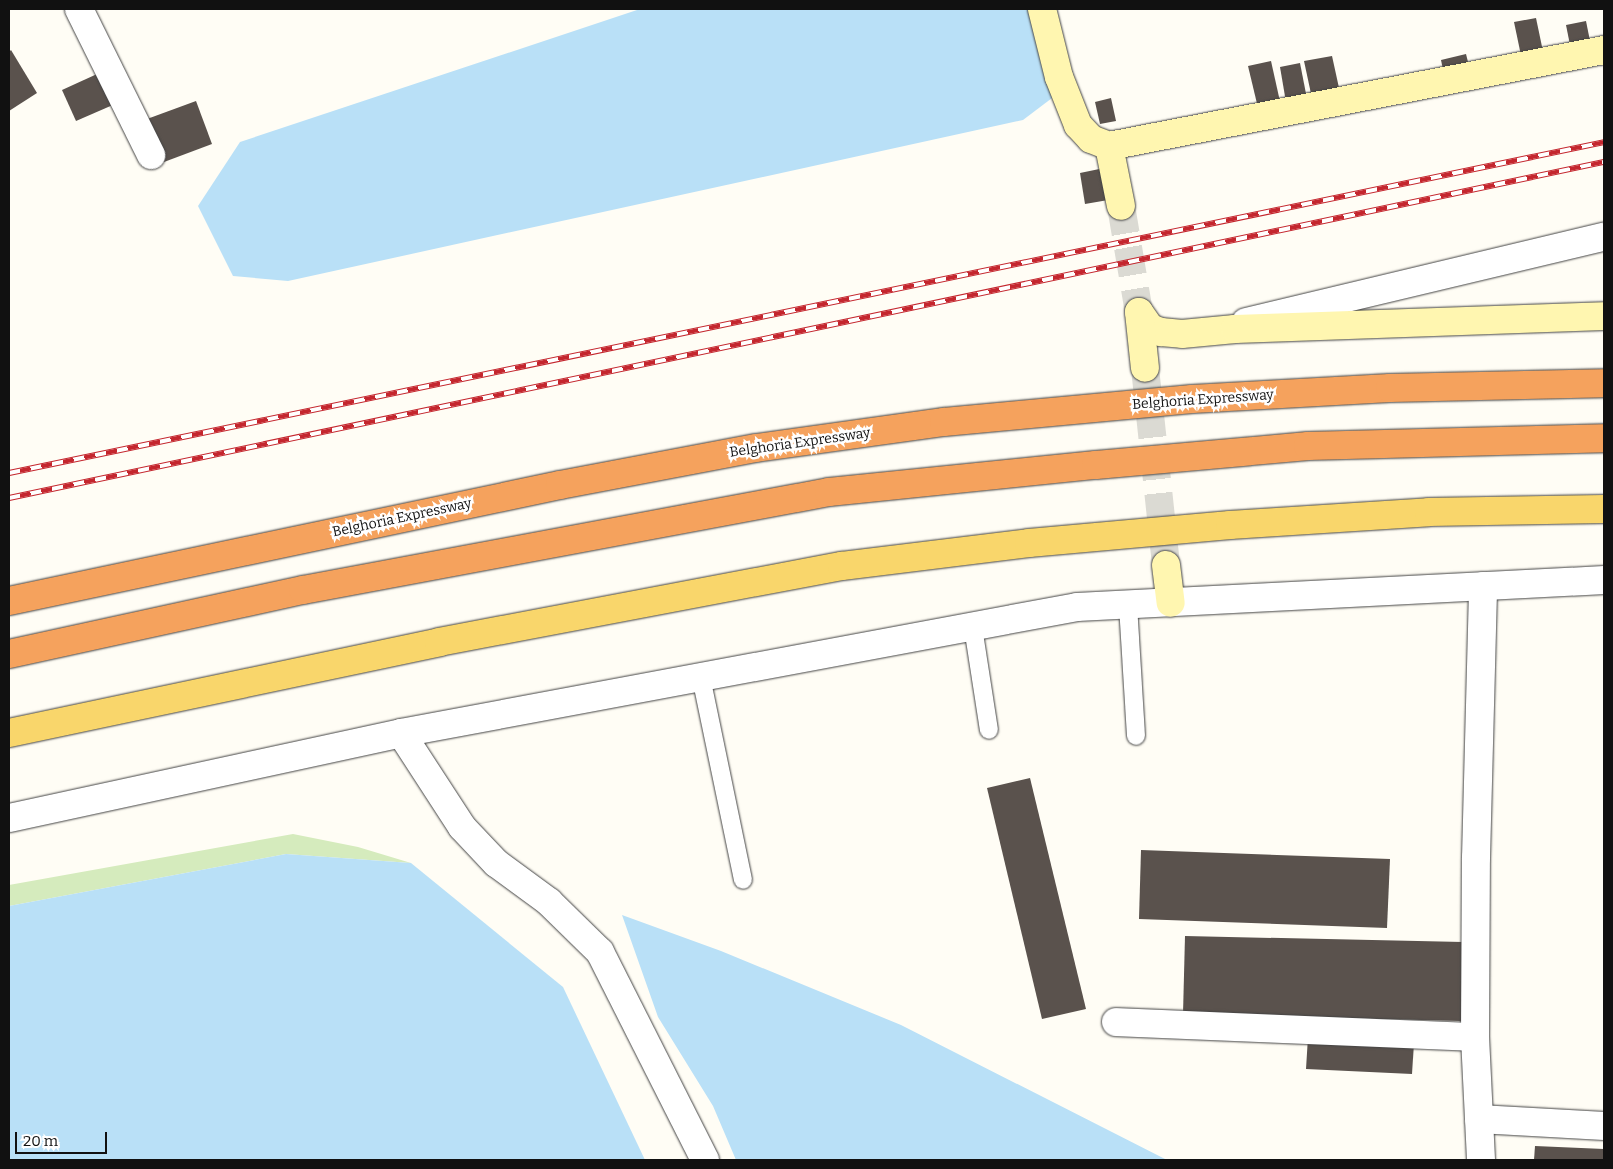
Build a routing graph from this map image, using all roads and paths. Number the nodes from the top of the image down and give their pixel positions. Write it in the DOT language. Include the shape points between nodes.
graph roads {
  1 [pos="79,9"];
  2 [pos="1042,9"];
  3 [pos="1604,50"];
  4 [pos="1109,146"];
  5 [pos="151,156"];
  6 [pos="1121,206"];
  7 [pos="1604,237"];
  8 [pos="1604,316"];
  9 [pos="1206,332"];
  10 [pos="1146,368"];
  11 [pos="1604,383"];
  12 [pos="1604,438"];
  13 [pos="1604,509"];
  14 [pos="1166,565"];
  15 [pos="1604,580"];
  16 [pos="1483,586"];
  17 [pos="9,601"];
  18 [pos="1171,602"];
  19 [pos="1128,605"];
  20 [pos="973,627"];
  21 [pos="9,654"];
  22 [pos="701,677"];
  23 [pos="989,730"];
  24 [pos="9,733"];
  25 [pos="401,733"];
  26 [pos="1136,736"];
  27 [pos="9,818"];
  28 [pos="743,880"];
  29 [pos="1116,1022"];
  30 [pos="1476,1037"];
  31 [pos="1479,1119"];
  32 [pos="1604,1126"];
  33 [pos="705,1160"];
  34 [pos="1481,1160"];
  1 -- 5 [label="street"];
  2 -- 4 [label="street" via="1059,77 1078,125 1091,139"];
  3 -- 4 [label="street"];
  4 -- 6 [label="street"];
  7 -- 9 [label="street"];
  8 -- 9 [label="street"];
  9 -- 10 [label="street" via="1161,332 1150,328 1139,312"];
  11 -- 17 [label="highway, Belghoria Expressway" via="1400,388 1192,399 944,422 756,448 570,483"];
  12 -- 21 [label="highway" via="1308,446 829,492 303,590"];
  13 -- 24 [label="main road" via="1429,512 1230,525 842,566 439,642"];
  14 -- 18 [label="street"];
  15 -- 16 [label="street"];
  16 -- 18 [label="street"];
  16 -- 30 [label="street" via="1476,858"];
  18 -- 19 [label="street"];
  19 -- 20 [label="street" via="1076,608"];
  19 -- 26 [label="lane"];
  20 -- 22 [label="street"];
  20 -- 23 [label="lane"];
  22 -- 25 [label="street"];
  22 -- 28 [label="lane"];
  25 -- 27 [label="street"];
  25 -- 33 [label="street" via="462,826 496,863 549,902 600,952"];
  29 -- 30 [label="street"];
  30 -- 31 [label="street"];
  31 -- 32 [label="street"];
  31 -- 34 [label="street"];
}
